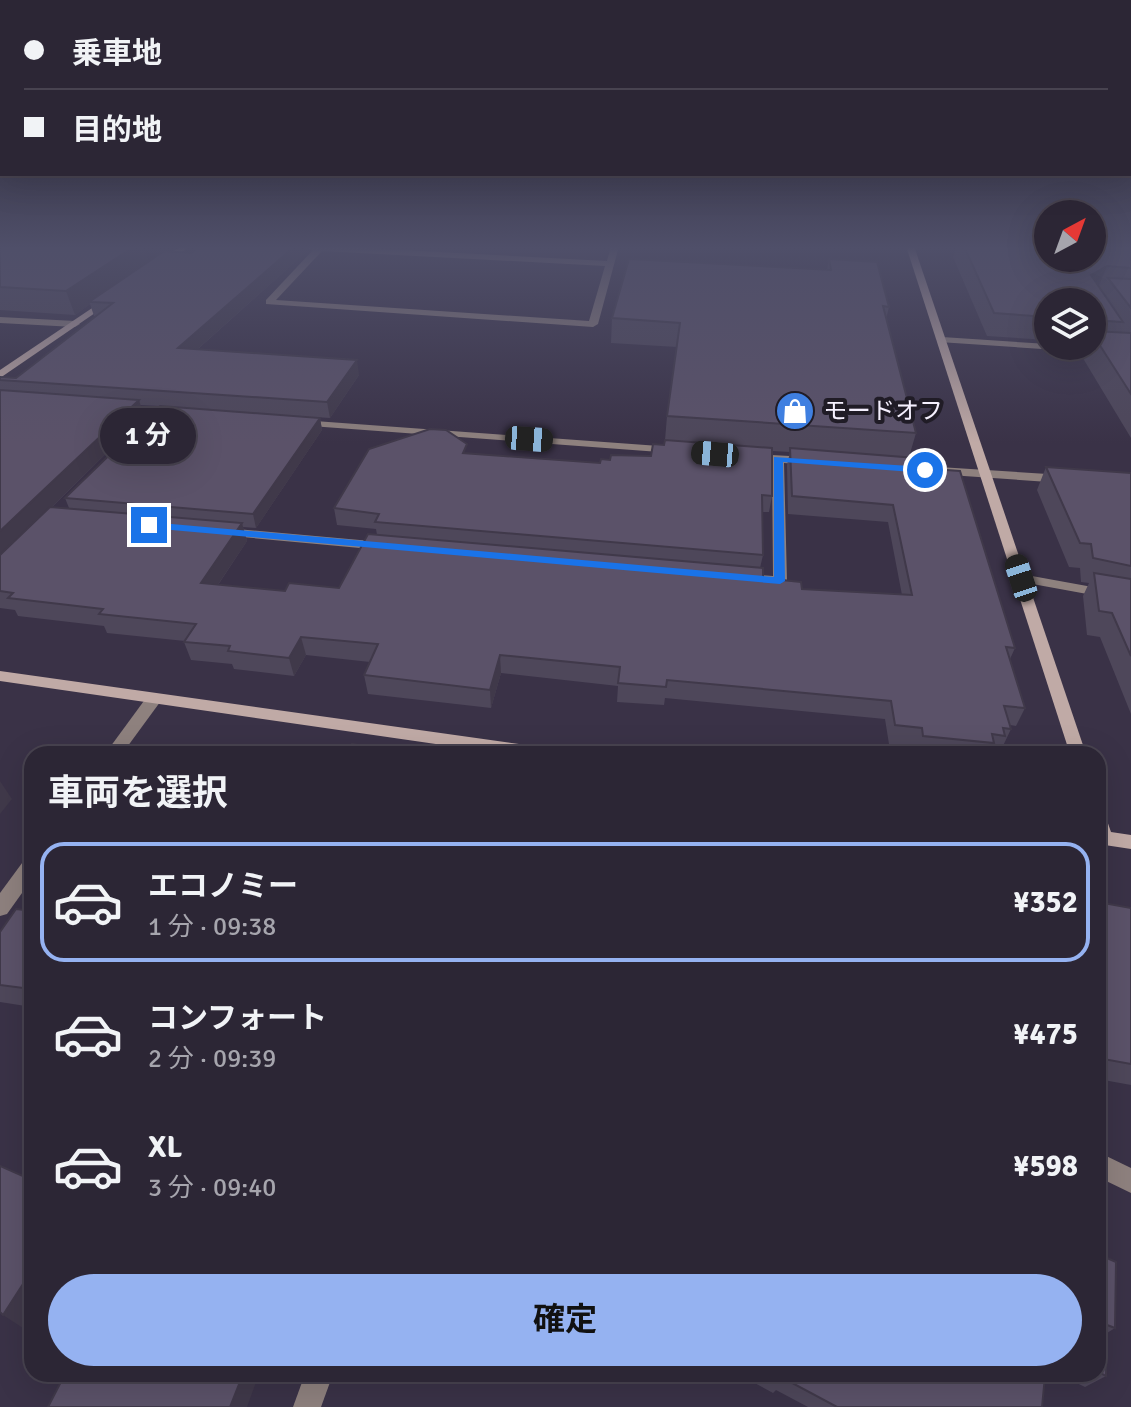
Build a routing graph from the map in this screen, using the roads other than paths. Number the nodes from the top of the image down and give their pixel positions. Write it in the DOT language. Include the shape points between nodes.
graph roads {
  1 [pos="93,312"];
  2 [pos="411,312"];
  3 [pos="596,312"];
  4 [pos="932,312"];
  5 [pos="0,320"];
  6 [pos="75,324"];
  7 [pos="942,340"];
  8 [pos="1119,341"];
  9 [pos="1129,352"];
  10 [pos="0,375"];
  11 [pos="102,408"];
  12 [pos="160,412"];
  13 [pos="190,414"];
  14 [pos="293,422"];
  15 [pos="144,428"];
  16 [pos="684,451"];
  17 [pos="731,455"];
  18 [pos="778,459"];
  19 [pos="822,462"];
  20 [pos="925,470"];
  21 [pos="988,474"];
  22 [pos="1069,480"];
  23 [pos="212,531"];
  24 [pos="401,547"];
  25 [pos="748,578"];
  26 [pos="1021,578"];
  27 [pos="1131,598"];
  28 [pos="0,676"];
  29 [pos="155,698"];
  30 [pos="119,746"];
  31 [pos="456,746"];
  32 [pos="1075,746"];
  33 [pos="1106,838"];
  34 [pos="1131,842"];
  35 [pos="24,875"];
  36 [pos="0,908"];
  37 [pos="1106,1168"];
  38 [pos="1131,1181"];
  39 [pos="316,1382"];
  40 [pos="307,1407"];
  1 -- 6 [label="street"];
  2 -- 3 [label="street" via="593,324"];
  4 -- 7 [label="street"];
  5 -- 6 [label="street"];
  6 -- 10 [label="street"];
  7 -- 9 [label="street"];
  7 -- 21 [label="street"];
  8 -- 9 [label="street"];
  11 -- 12 [label="street"];
  12 -- 13 [label="street"];
  12 -- 15 [label="street"];
  14 -- 16 [label="street"];
  17 -- 18 [label="street"];
  18 -- 19 [label="street"];
  18 -- 25 [label="street" via="780,581"];
  20 -- 21 [label="street"];
  21 -- 22 [label="street"];
  21 -- 26 [label="street"];
  23 -- 24 [label="street"];
  26 -- 27 [label="street"];
  26 -- 32 [label="street"];
  28 -- 29 [label="street"];
  29 -- 30 [label="street"];
  29 -- 31 [label="street"];
  33 -- 34 [label="street"];
  35 -- 36 [label="street"];
  37 -- 38 [label="street"];
  39 -- 40 [label="street"];
}
